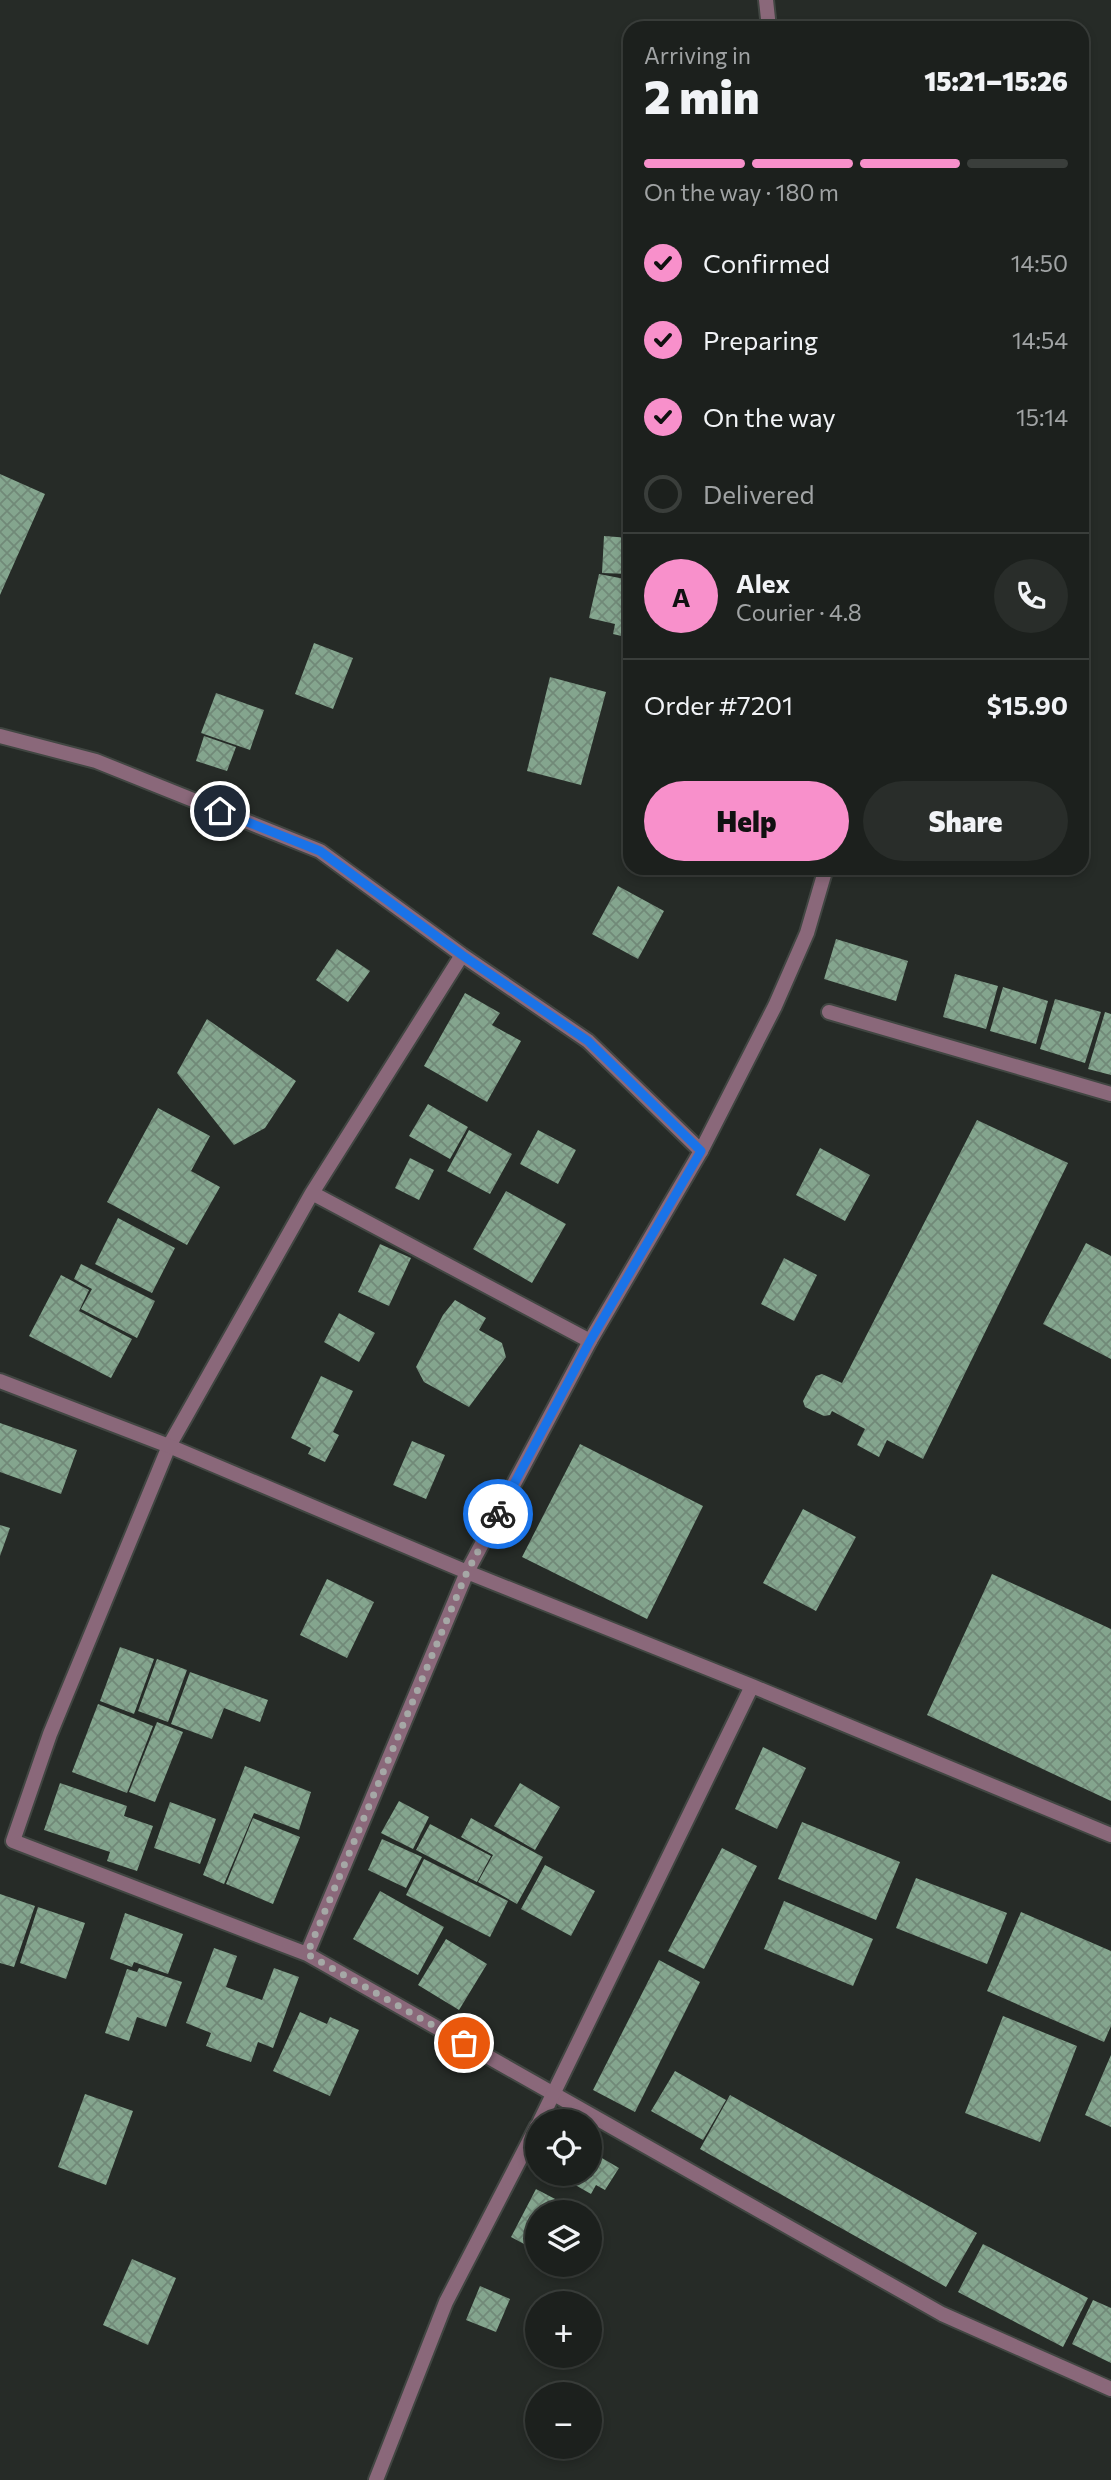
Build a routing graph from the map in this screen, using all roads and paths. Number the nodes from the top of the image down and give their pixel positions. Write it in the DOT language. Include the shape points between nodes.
graph roads {
  1 [pos="766,0"];
  2 [pos="768,21"];
  3 [pos="0,736"];
  4 [pos="825,875"];
  5 [pos="462,955"];
  6 [pos="829,1012"];
  7 [pos="1111,1094"];
  8 [pos="701,1151"];
  9 [pos="312,1193"];
  10 [pos="590,1341"];
  11 [pos="0,1381"];
  12 [pos="169,1446"];
  13 [pos="467,1572"];
  14 [pos="752,1686"];
  15 [pos="1111,1835"];
  16 [pos="307,1954"];
  17 [pos="554,2094"];
  18 [pos="546,2109"];
  19 [pos="525,2149"];
  20 [pos="1111,2389"];
  21 [pos="376,2480"];
  1 -- 2 [label="street"];
  3 -- 5 [label="street" via="96,761 320,851"];
  4 -- 8 [label="street" via="807,933 779,996"];
  5 -- 8 [label="street" via="588,1041"];
  5 -- 9 [label="street"];
  6 -- 7 [label="street"];
  8 -- 10 [label="street"];
  9 -- 10 [label="street"];
  9 -- 12 [label="street"];
  10 -- 13 [label="street"];
  11 -- 12 [label="street"];
  12 -- 13 [label="street"];
  12 -- 16 [label="street" via="51,1734 13,1841"];
  13 -- 14 [label="street"];
  13 -- 16 [label="street"];
  14 -- 15 [label="street"];
  14 -- 17 [label="street"];
  16 -- 17 [label="street"];
  17 -- 18 [label="street"];
  17 -- 20 [label="street" via="942,2314"];
  19 -- 21 [label="street" via="446,2302"];
}
